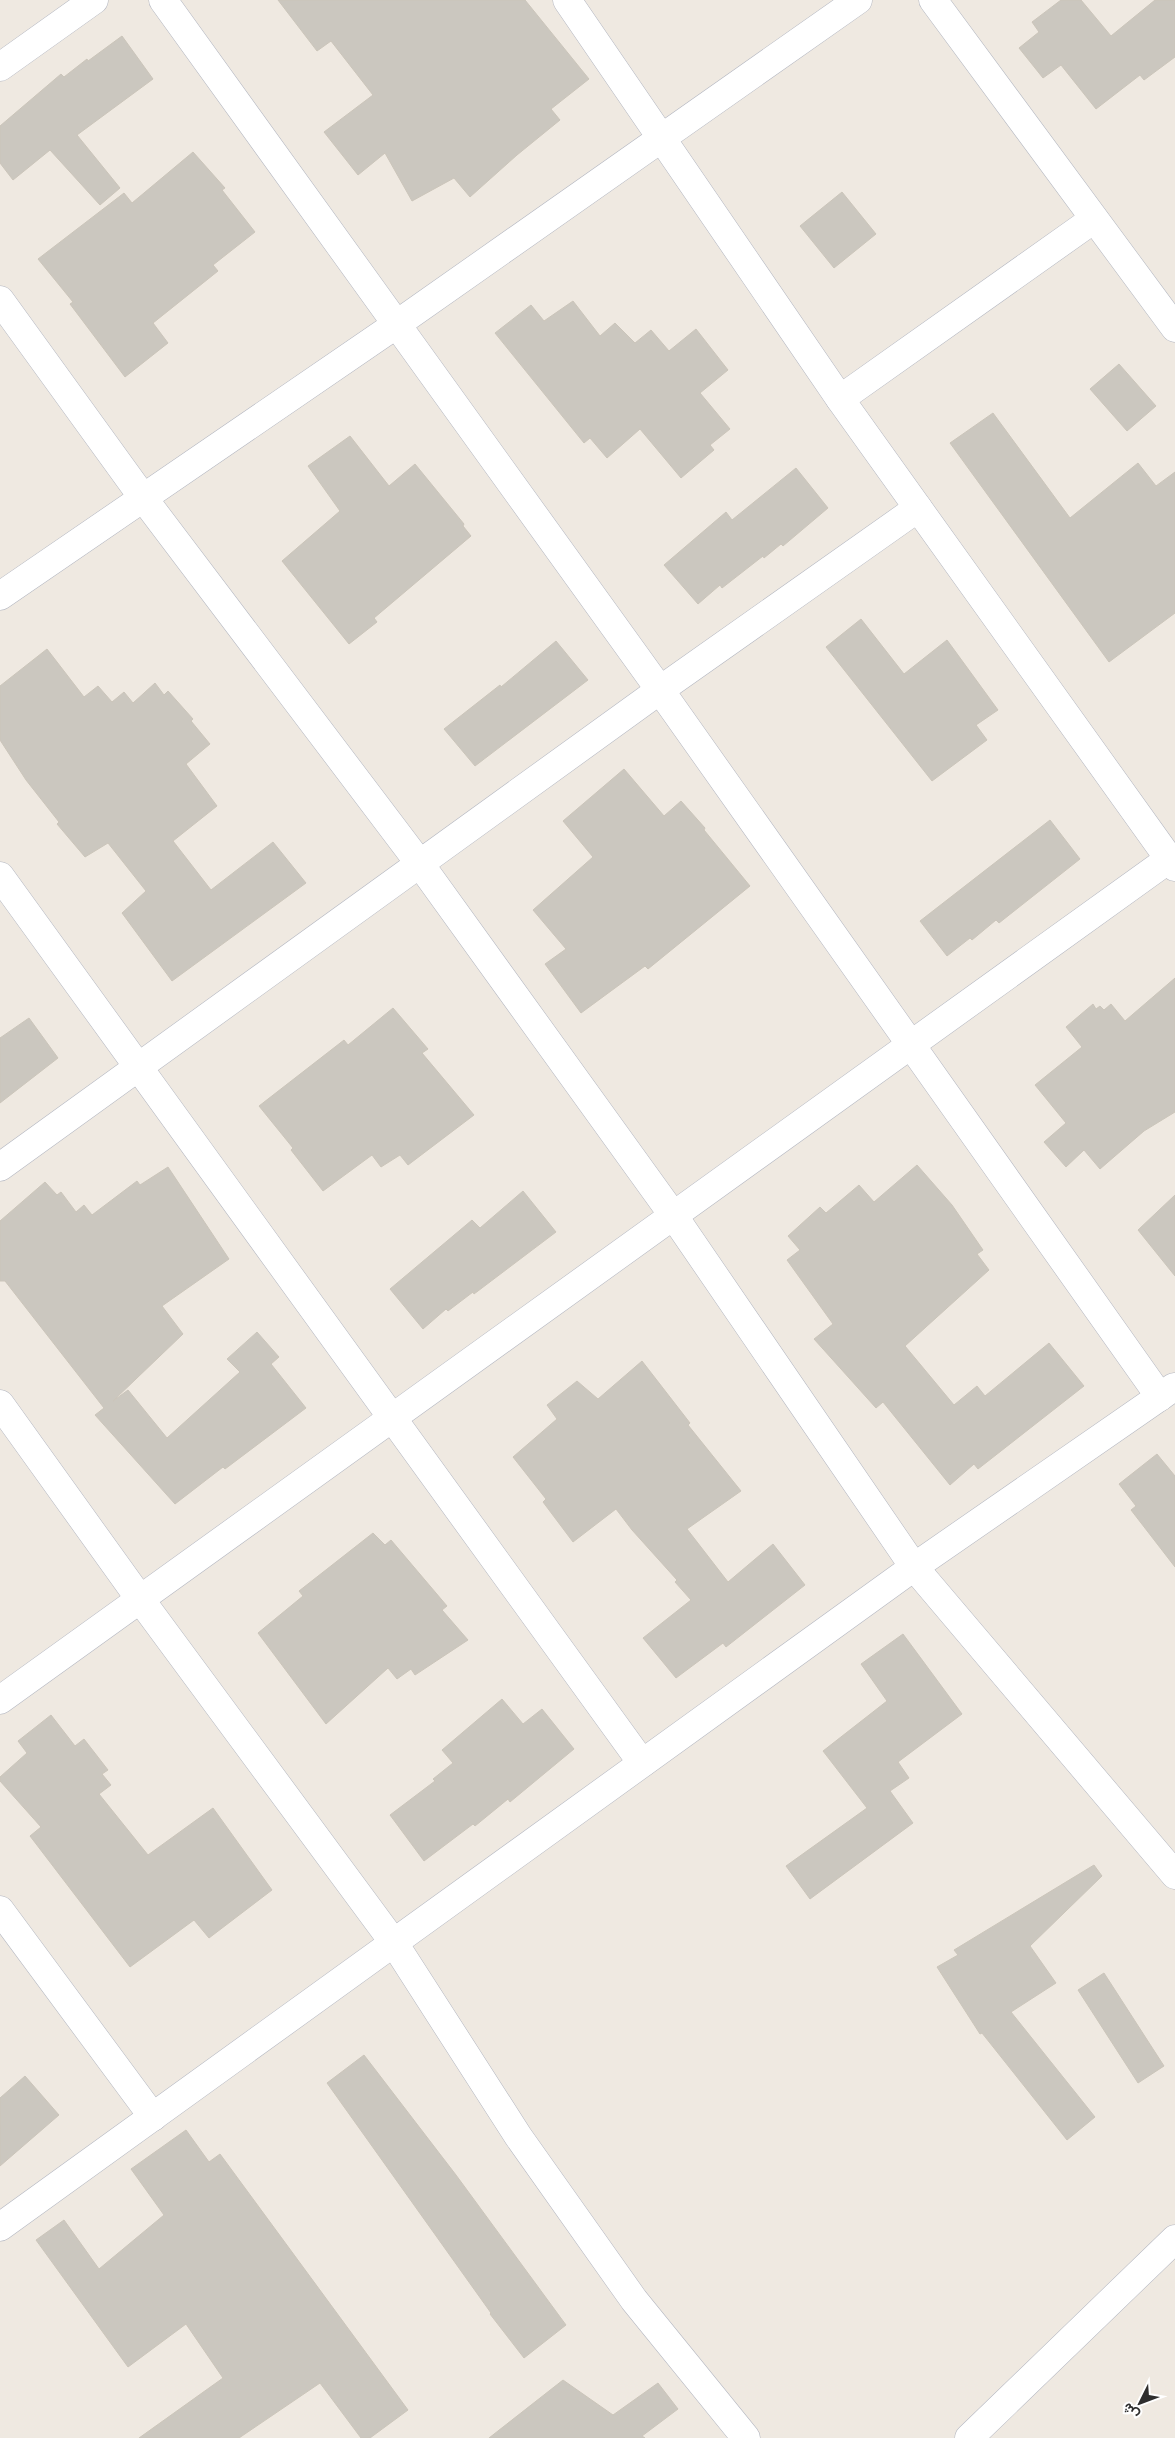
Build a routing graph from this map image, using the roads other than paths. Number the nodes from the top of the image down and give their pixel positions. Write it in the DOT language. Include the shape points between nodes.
graph roads {
  1 [pos="94,0"];
  2 [pos="163,0"];
  3 [pos="567,0"];
  4 [pos="858,0"];
  5 [pos="933,0"];
  6 [pos="0,67"];
  7 [pos="662,140"];
  8 [pos="1094,220"];
  9 [pos="0,300"];
  10 [pos="396,324"];
  11 [pos="1175,327"];
  12 [pos="840,399"];
  13 [pos="144,499"];
  14 [pos="918,508"];
  15 [pos="0,596"];
  16 [pos="660,690"];
  17 [pos="1172,863"];
  18 [pos="420,864"];
  19 [pos="0,876"];
  20 [pos="911,1043"];
  21 [pos="140,1066"];
  22 [pos="0,1167"];
  23 [pos="673,1215"];
  24 [pos="1167,1392"];
  25 [pos="0,1404"];
  26 [pos="392,1418"];
  27 [pos="914,1567"];
  28 [pos="140,1599"];
  29 [pos="0,1700"];
  30 [pos="642,1763"];
  31 [pos="1175,1875"];
  32 [pos="0,1910"];
  33 [pos="394,1943"];
  34 [pos="153,2117"];
  35 [pos="0,2227"];
  36 [pos="1175,2239"];
  37 [pos="746,2438"];
  38 [pos="969,2438"];
  1 -- 6 [label="street"];
  2 -- 10 [label="street"];
  3 -- 7 [label="street"];
  4 -- 7 [label="street"];
  5 -- 8 [label="street"];
  7 -- 10 [label="street"];
  7 -- 12 [label="street"];
  8 -- 11 [label="street"];
  8 -- 12 [label="street"];
  9 -- 13 [label="street"];
  10 -- 13 [label="street"];
  10 -- 16 [label="street"];
  12 -- 14 [label="street"];
  13 -- 15 [label="street"];
  13 -- 18 [label="street"];
  14 -- 16 [label="street"];
  14 -- 17 [label="street"];
  16 -- 18 [label="street"];
  16 -- 20 [label="street"];
  17 -- 20 [label="street"];
  18 -- 21 [label="street"];
  18 -- 23 [label="street"];
  19 -- 21 [label="street"];
  20 -- 23 [label="street"];
  20 -- 24 [label="street"];
  21 -- 22 [label="street"];
  21 -- 26 [label="street"];
  23 -- 26 [label="street"];
  23 -- 27 [label="street"];
  24 -- 27 [label="street"];
  25 -- 28 [label="street"];
  26 -- 28 [label="street"];
  26 -- 30 [label="street"];
  27 -- 30 [label="street"];
  27 -- 31 [label="street"];
  28 -- 29 [label="street"];
  28 -- 33 [label="street"];
  30 -- 33 [label="street"];
  32 -- 34 [label="street"];
  33 -- 34 [label="street"];
  33 -- 37 [label="street" via="518,2136 634,2300"];
  34 -- 35 [label="street"];
  36 -- 38 [label="street"];
}
